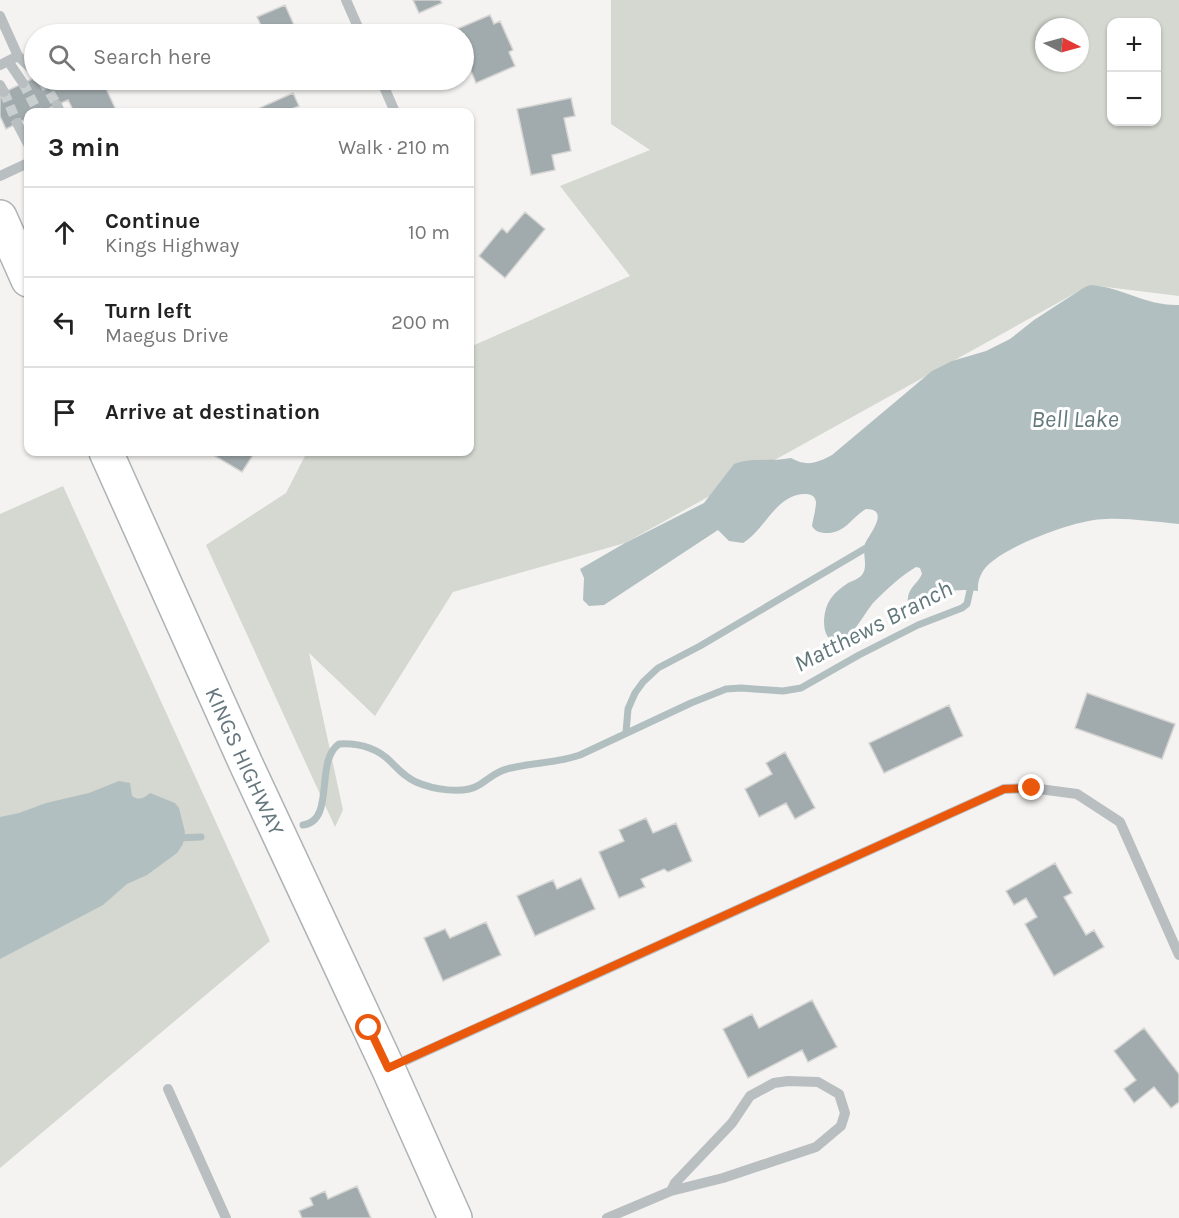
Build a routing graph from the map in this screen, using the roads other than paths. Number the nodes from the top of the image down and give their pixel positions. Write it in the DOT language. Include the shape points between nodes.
graph roads {
  1 [pos="346,0"];
  2 [pos="0,16"];
  3 [pos="357,24"];
  4 [pos="8,60"];
  5 [pos="24,67"];
  6 [pos="23,83"];
  7 [pos="385,90"];
  8 [pos="393,108"];
  9 [pos="17,123"];
  10 [pos="24,136"];
  11 [pos="24,165"];
  12 [pos="0,176"];
  13 [pos="0,217"];
  14 [pos="24,271"];
  15 [pos="108,456"];
  16 [pos="1179,955"];
  17 [pos="388,1068"];
  18 [pos="168,1089"];
  19 [pos="671,1191"];
  20 [pos="226,1218"];
  21 [pos="455,1218"];
  22 [pos="607,1218"];
  1 -- 3 [label="street"];
  2 -- 4 [label="street"];
  4 -- 5 [label="street"];
  4 -- 6 [label="street"];
  7 -- 8 [label="street"];
  9 -- 10 [label="street"];
  11 -- 12 [label="street"];
  13 -- 14 [label="main road"];
  15 -- 17 [label="main road, KINGS HIGHWAY"];
  16 -- 17 [label="street" via="1120,822 1077,794 1004,789"];
  17 -- 21 [label="main road, KINGS HIGHWAY"];
  18 -- 20 [label="street"];
  19 -- 19 [label="street" via="816,1147 841,1126 845,1113 839,1094 818,1082 788,1080 750,1096"];
  19 -- 22 [label="street"];
}
